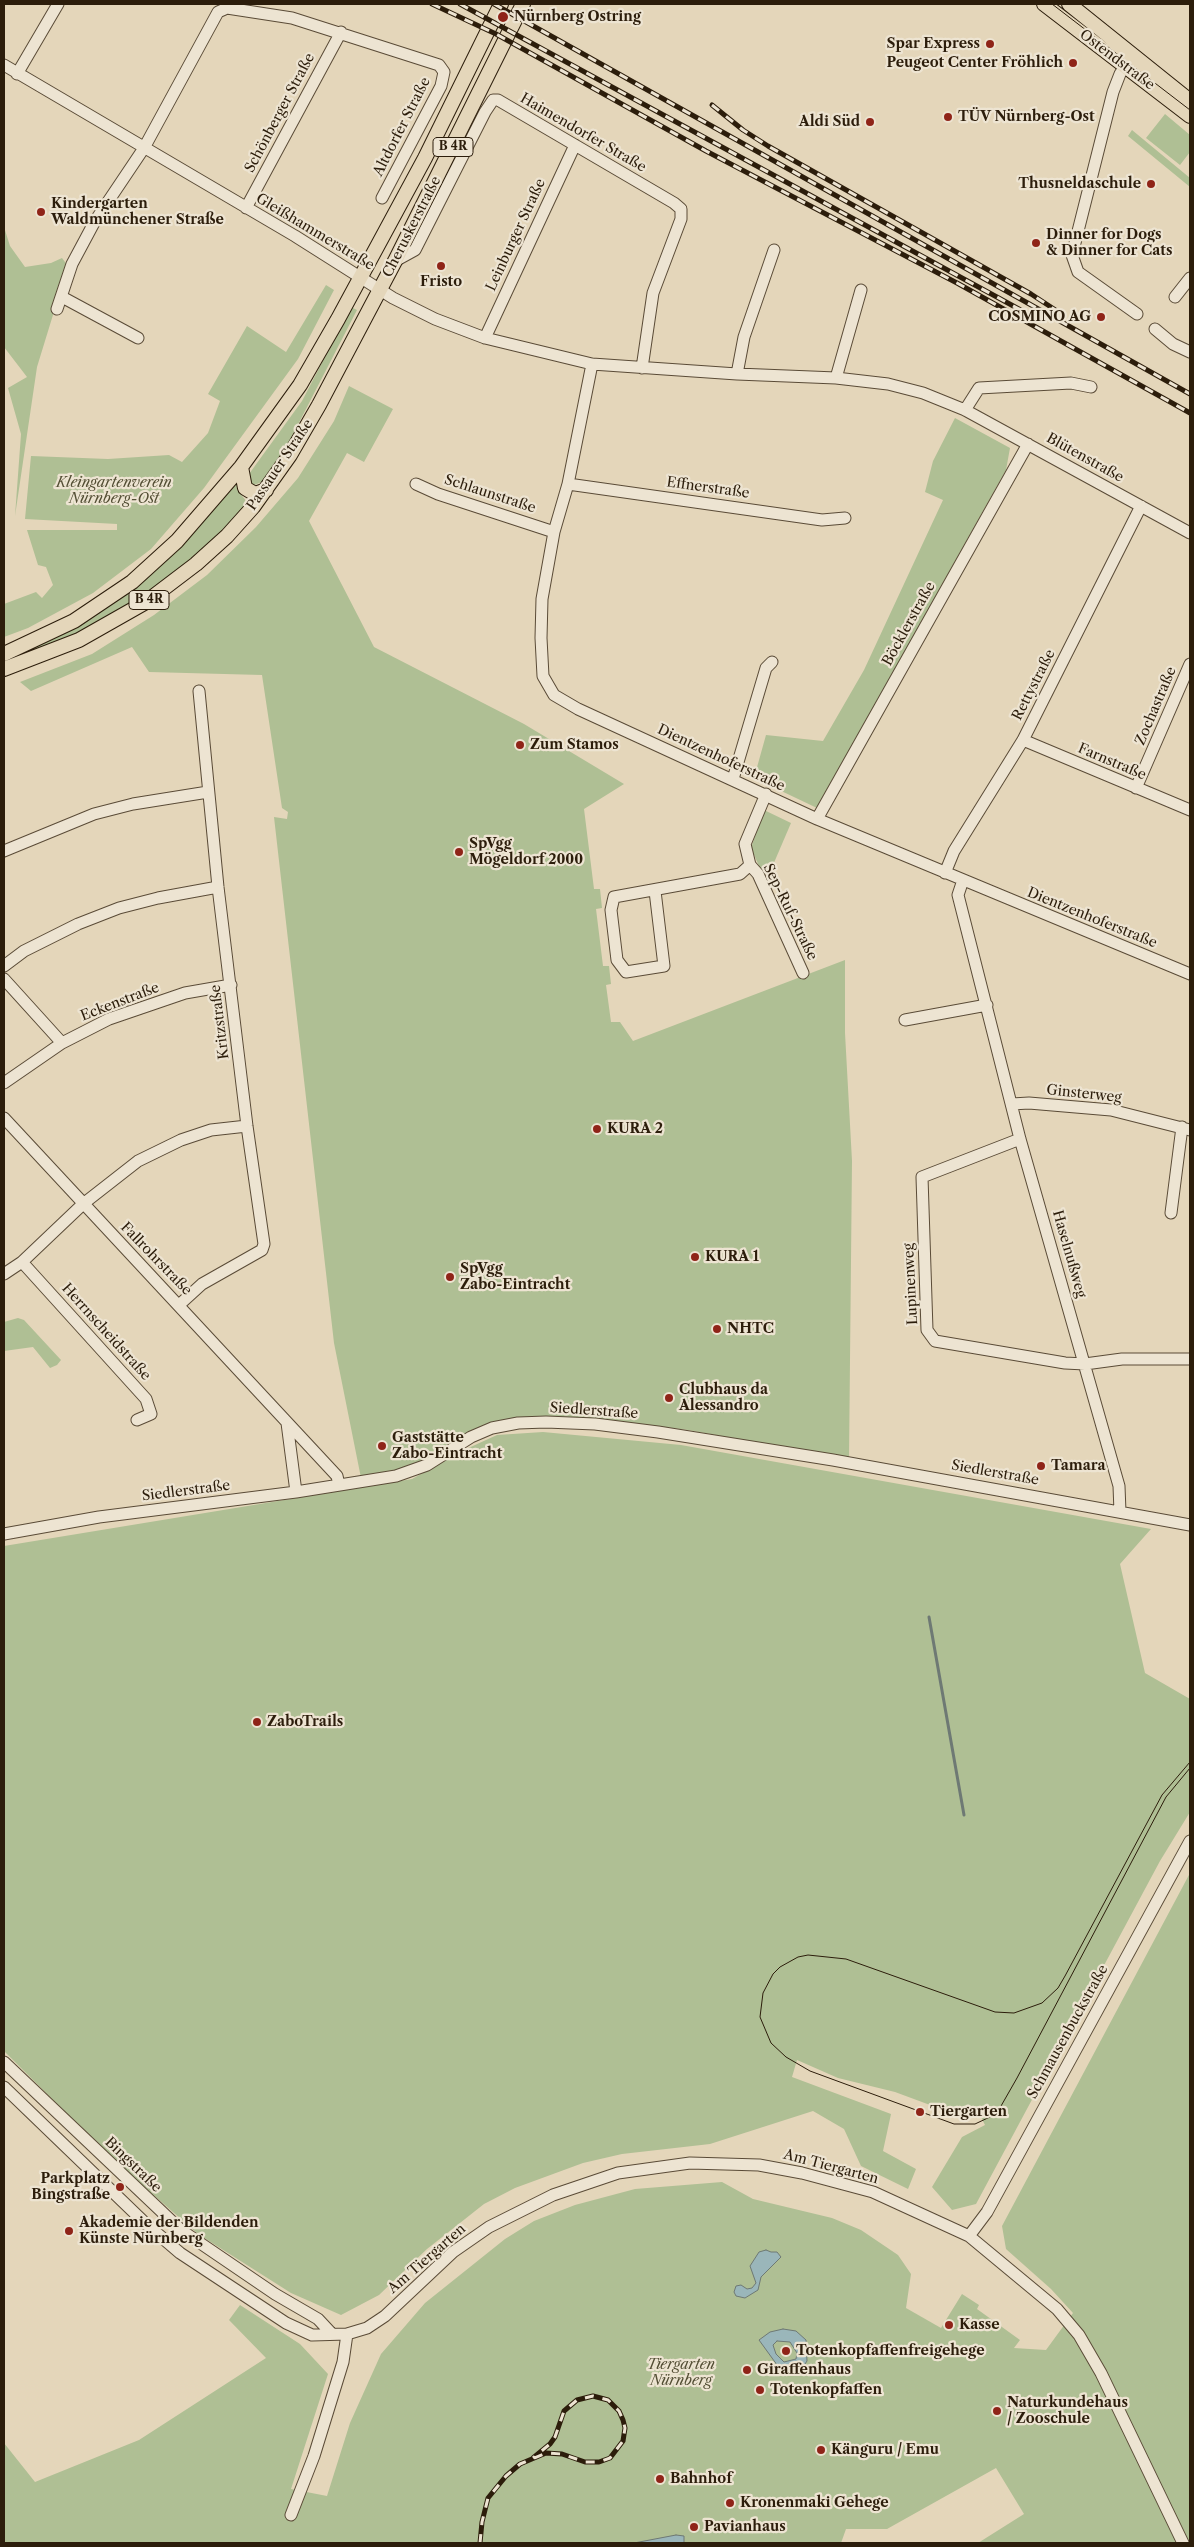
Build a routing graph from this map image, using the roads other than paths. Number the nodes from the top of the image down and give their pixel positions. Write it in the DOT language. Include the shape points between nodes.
graph roads {
  1 [pos="58,4"];
  2 [pos="502,4"];
  3 [pos="523,4"];
  4 [pos="1044,4"];
  5 [pos="1069,4"];
  6 [pos="341,32"];
  7 [pos="1129,60"];
  8 [pos="4,66"];
  9 [pos="17,74"];
  10 [pos="1190,101"];
  11 [pos="1190,116"];
  12 [pos="575,145"];
  13 [pos="144,148"];
  14 [pos="382,198"];
  15 [pos="246,208"];
  16 [pos="774,250"];
  17 [pos="395,261"];
  18 [pos="361,278"];
  19 [pos="1190,278"];
  20 [pos="380,290"];
  21 [pos="860,290"];
  22 [pos="1175,296"];
  23 [pos="62,297"];
  24 [pos="57,309"];
  25 [pos="1137,314"];
  26 [pos="1155,328"];
  27 [pos="138,338"];
  28 [pos="485,338"];
  29 [pos="1190,352"];
  30 [pos="592,364"];
  31 [pos="642,368"];
  32 [pos="737,374"];
  33 [pos="836,378"];
  34 [pos="1091,387"];
  35 [pos="965,410"];
  36 [pos="1028,444"];
  37 [pos="241,467"];
  38 [pos="416,484"];
  39 [pos="568,484"];
  40 [pos="266,490"];
  41 [pos="1141,506"];
  42 [pos="845,518"];
  43 [pos="554,532"];
  44 [pos="1190,533"];
  45 [pos="4,654"];
  46 [pos="772,662"];
  47 [pos="1190,664"];
  48 [pos="4,669"];
  49 [pos="199,691"];
  50 [pos="1023,740"];
  51 [pos="733,780"];
  52 [pos="1136,788"];
  53 [pos="208,792"];
  54 [pos="766,794"];
  55 [pos="1190,810"];
  56 [pos="817,819"];
  57 [pos="4,851"];
  58 [pos="750,865"];
  59 [pos="945,873"];
  60 [pos="963,880"];
  61 [pos="218,887"];
  62 [pos="656,891"];
  63 [pos="4,966"];
  64 [pos="802,973"];
  65 [pos="1190,974"];
  66 [pos="4,979"];
  67 [pos="231,985"];
  68 [pos="987,1005"];
  69 [pos="905,1020"];
  70 [pos="62,1043"];
  71 [pos="4,1082"];
  72 [pos="1012,1104"];
  73 [pos="4,1118"];
  74 [pos="247,1126"];
  75 [pos="1186,1128"];
  76 [pos="1020,1139"];
  77 [pos="82,1204"];
  78 [pos="1172,1213"];
  79 [pos="22,1262"];
  80 [pos="4,1274"];
  81 [pos="179,1306"];
  82 [pos="1190,1359"];
  83 [pos="1085,1364"];
  84 [pos="137,1420"];
  85 [pos="286,1422"];
  86 [pos="339,1485"];
  87 [pos="296,1492"];
  88 [pos="1120,1512"];
  89 [pos="1190,1525"];
  90 [pos="4,1534"];
  91 [pos="1190,1841"];
  92 [pos="4,2062"];
  93 [pos="4,2087"];
  94 [pos="969,2236"];
  95 [pos="251,2278"];
  96 [pos="241,2293"];
  97 [pos="332,2334"];
  98 [pos="347,2334"];
  99 [pos="291,2516"];
  100 [pos="1183,2543"];
  1 -- 9 [label="street"];
  2 -- 18 [label="main road, Cheruskerstraße / B 4R"];
  3 -- 17 [label="main road, Cheruskerstraße / B 4R"];
  4 -- 7 [label="main road, Ostendstraße"];
  5 -- 7 [label="main road, Ostendstraße"];
  6 -- 13 [label="street, Altdorfer Straße" via="292,18 227,8 218,12"];
  6 -- 14 [label="street, Altdorfer Straße" via="439,65 444,72 441,86"];
  6 -- 15 [label="street, Schönberger Straße"];
  7 -- 10 [label="main road, Ostendstraße"];
  7 -- 11 [label="main road, Ostendstraße"];
  7 -- 25 [label="street" via="1116,81 1072,255 1078,272"];
  8 -- 9 [label="street, Gleißhammerstraße"];
  9 -- 13 [label="street, Gleißhammerstraße"];
  12 -- 17 [label="street, Haimendorfer Straße" via="493,100 415,250"];
  12 -- 28 [label="street, Leinburger Straße"];
  12 -- 31 [label="street, Haimendorfer Straße" via="674,203 680,210 681,219 653,293"];
  13 -- 15 [label="street, Gleißhammerstraße"];
  13 -- 23 [label="street, Altdorfer Straße" via="95,221 72,264"];
  15 -- 18 [label="street, Gleißhammerstraße"];
  16 -- 32 [label="street" via="744,338"];
  17 -- 20 [label="main road, Cheruskerstraße / B 4R"];
  18 -- 20 [label="street, Gleißhammerstraße"];
  18 -- 37 [label="main road, Passauer Straße / B 4R" via="300,385"];
  19 -- 22 [label="street"];
  20 -- 28 [label="street, Gleißhammerstraße" via="435,319"];
  20 -- 40 [label="main road, Passauer Straße / B 4R" via="306,429"];
  21 -- 33 [label="street"];
  23 -- 24 [label="street, Altdorfer Straße"];
  23 -- 27 [label="street"];
  26 -- 29 [label="street" via="1173,344"];
  28 -- 30 [label="street, Gleißhammerstraße"];
  30 -- 31 [label="street, Gleißhammerstraße"];
  30 -- 39 [label="street, Dientzenhoferstraße"];
  31 -- 32 [label="street, Gleißhammerstraße"];
  32 -- 33 [label="street, Gleißhammerstraße"];
  33 -- 35 [label="street, Gleißhammerstraße" via="888,384 923,393"];
  34 -- 35 [label="street" via="1071,383 979,388"];
  35 -- 36 [label="street, Blütenstraße"];
  36 -- 41 [label="street, Blütenstraße"];
  36 -- 56 [label="street, Böcklerstraße"];
  37 -- 40 [label="main road" via="245,488 255,494"];
  37 -- 45 [label="main road, Passauer Straße / B 4R" via="177,541 132,582 74,621"];
  38 -- 43 [label="street, Schlaunstraße"];
  39 -- 42 [label="street, Effnerstraße" via="822,520"];
  39 -- 43 [label="street, Dientzenhoferstraße"];
  40 -- 48 [label="main road, Passauer Straße / B 4R" via="218,545 146,602 79,640"];
  41 -- 44 [label="street, Blütenstraße"];
  41 -- 50 [label="street, Rettystraße"];
  43 -- 51 [label="street, Dientzenhoferstraße" via="542,599 540,638 543,676 554,695"];
  46 -- 51 [label="street" via="766,668"];
  47 -- 52 [label="street, Zochastraße"];
  49 -- 53 [label="street, Kritzstraße"];
  50 -- 52 [label="street, Farnstraße"];
  50 -- 59 [label="street, Rettystraße" via="954,852"];
  51 -- 54 [label="street, Dientzenhoferstraße"];
  52 -- 55 [label="street, Farnstraße"];
  53 -- 57 [label="street" via="94,814"];
  53 -- 61 [label="street, Kritzstraße"];
  54 -- 56 [label="street, Dientzenhoferstraße"];
  54 -- 58 [label="street, Sep-Ruf-Straße" via="745,844"];
  56 -- 59 [label="street, Dientzenhoferstraße"];
  58 -- 62 [label="street, Sep-Ruf-Straße" via="740,874"];
  58 -- 64 [label="street, Sep-Ruf-Straße" via="758,874"];
  59 -- 60 [label="street, Dientzenhoferstraße"];
  60 -- 65 [label="street, Dientzenhoferstraße"];
  60 -- 68 [label="street, Haselnußweg" via="958,895"];
  61 -- 63 [label="street" via="158,898 86,920 24,951"];
  61 -- 67 [label="street, Kritzstraße"];
  62 -- 62 [label="street, Sep-Ruf-Straße" via="664,966 626,972 617,960 611,910 614,896"];
  66 -- 70 [label="street"];
  67 -- 70 [label="street, Eckenstraße" via="185,993 109,1019"];
  67 -- 74 [label="street, Kritzstraße"];
  68 -- 69 [label="street"];
  68 -- 72 [label="street, Haselnußweg"];
  70 -- 71 [label="street, Eckenstraße"];
  72 -- 75 [label="street, Ginsterweg" via="1111,1110"];
  72 -- 76 [label="street, Haselnußweg"];
  73 -- 77 [label="street, Fallrohrstraße"];
  74 -- 77 [label="street" via="211,1130 181,1140 138,1161"];
  74 -- 81 [label="street, Kritzstraße" via="264,1244 262,1250 202,1284"];
  75 -- 78 [label="street, Ginsterweg"];
  76 -- 83 [label="street, Haselnußweg"];
  76 -- 83 [label="street, Lupinenweg" via="922,1177 927,1330 935,1341"];
  77 -- 79 [label="street"];
  77 -- 81 [label="street, Fallrohrstraße"];
  79 -- 80 [label="street"];
  79 -- 84 [label="street, Herrnscheidstraße" via="146,1399 151,1414"];
  81 -- 85 [label="street, Fallrohrstraße"];
  82 -- 83 [label="street" via="1122,1359"];
  83 -- 88 [label="street, Haselnußweg" via="1119,1486"];
  85 -- 86 [label="street, Fallrohrstraße" via="337,1476"];
  85 -- 87 [label="street"];
  86 -- 87 [label="street, Siedlerstraße"];
  86 -- 88 [label="street, Siedlerstraße" via="408,1472 437,1459 471,1437 503,1425 569,1422 658,1432 833,1460"];
  87 -- 90 [label="street, Siedlerstraße" via="99,1517"];
  88 -- 89 [label="street, Siedlerstraße"];
  91 -- 94 [label="street, Schmausenbuckstraße" via="987,2212"];
  92 -- 95 [label="street, Bingstraße" via="170,2221 192,2240"];
  93 -- 96 [label="street" via="162,2238"];
  94 -- 98 [label="street, Am Tiergarten" via="873,2192 802,2173 726,2162 646,2168 577,2185 500,2220 453,2252 379,2321"];
  94 -- 100 [label="street, Am Tiergarten" via="1052,2304 1079,2335 1105,2381"];
  95 -- 96 [label="street"];
  95 -- 97 [label="street, Bingstraße" via="318,2319"];
  96 -- 97 [label="street" via="293,2327 312,2335"];
  97 -- 98 [label="street"];
  98 -- 99 [label="street" via="343,2362 314,2456"];
}
